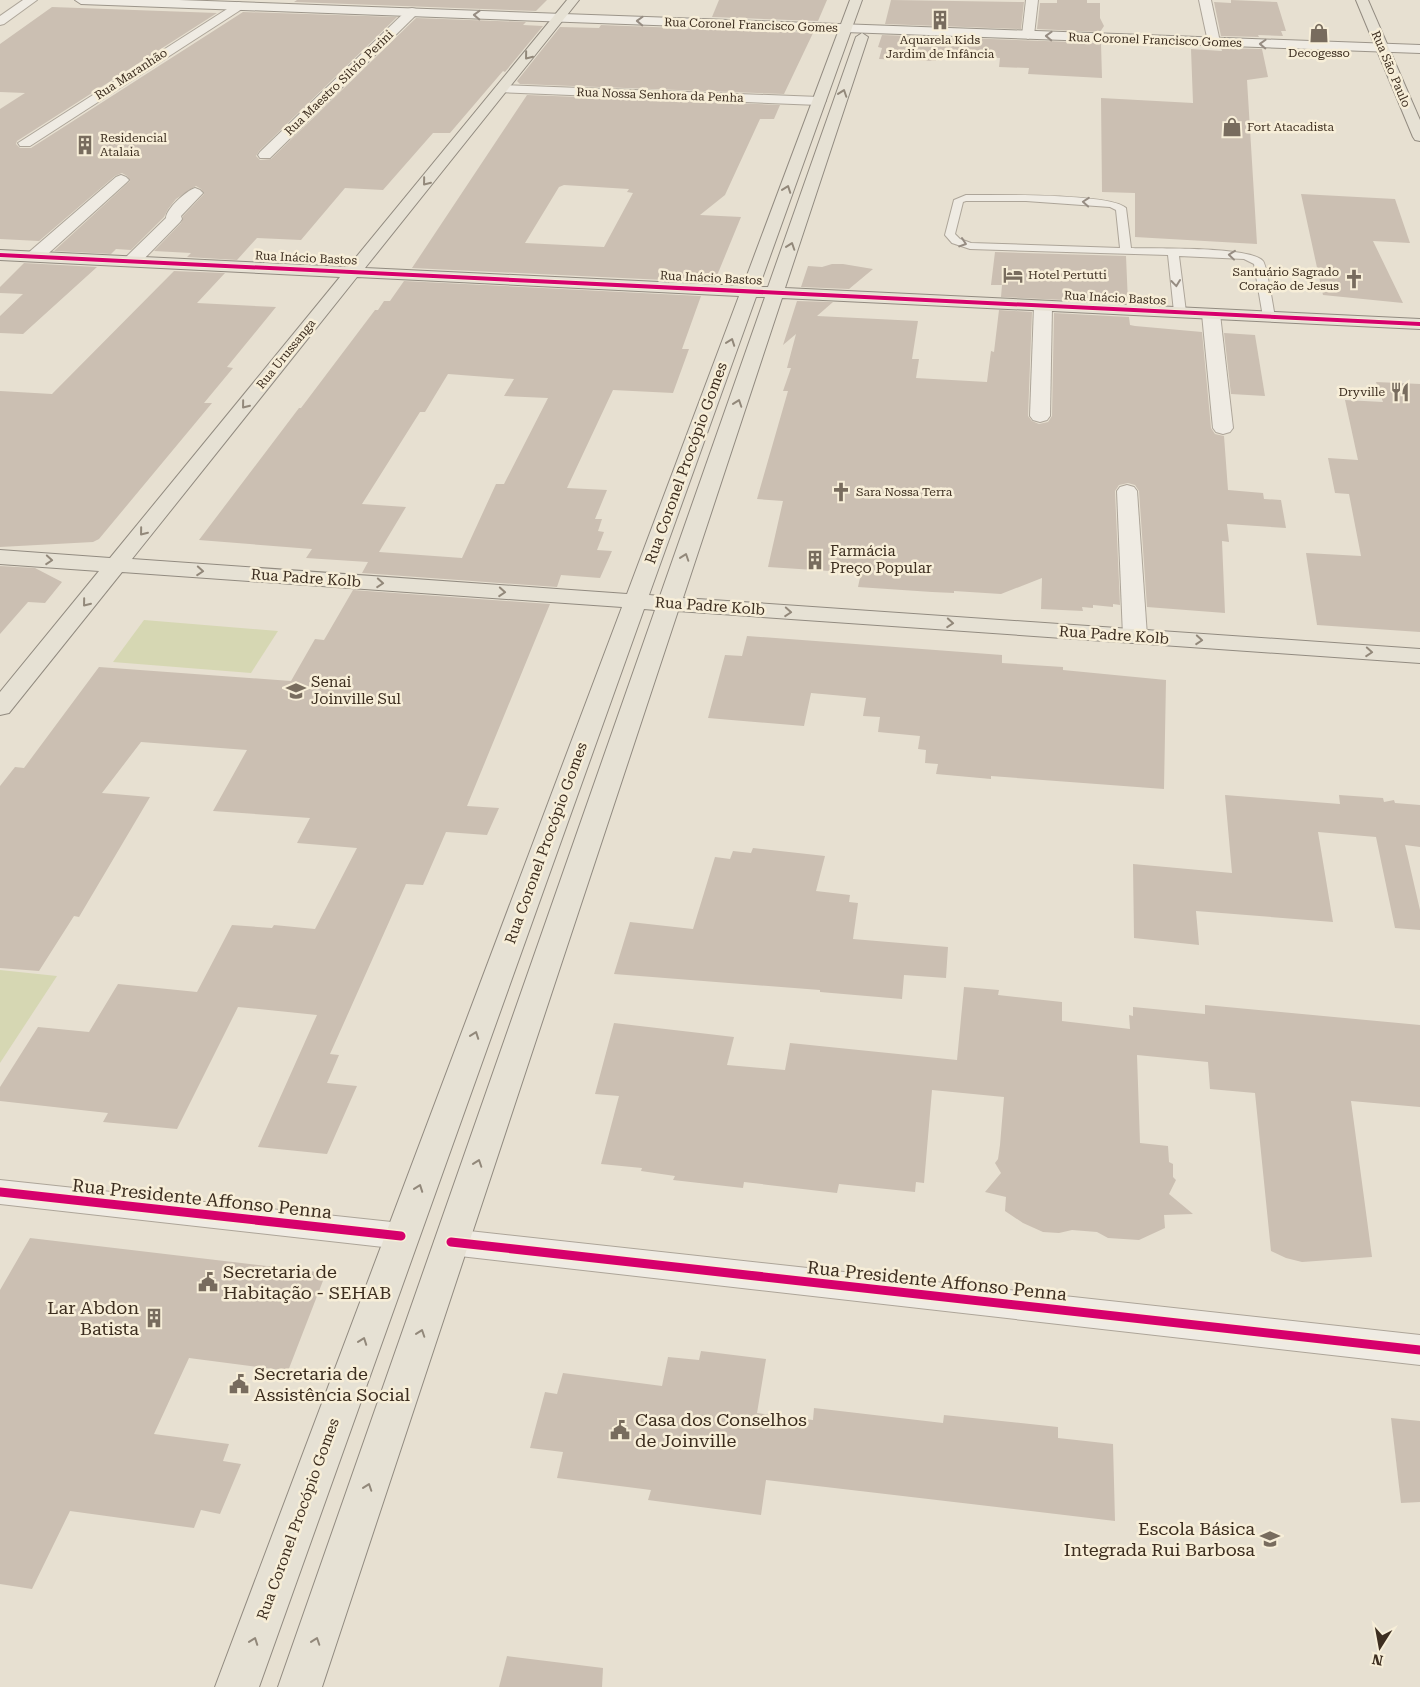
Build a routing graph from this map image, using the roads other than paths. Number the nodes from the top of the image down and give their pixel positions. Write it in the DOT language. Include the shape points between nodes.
graph roads {
  1 [pos="31,0"];
  2 [pos="81,0"];
  3 [pos="573,0"];
  4 [pos="856,0"];
  5 [pos="1032,0"];
  6 [pos="1205,0"];
  7 [pos="1362,0"];
  8 [pos="118,1"];
  9 [pos="238,6"];
  10 [pos="412,12"];
  11 [pos="870,14"];
  12 [pos="559,18"];
  13 [pos="0,21"];
  14 [pos="846,28"];
  15 [pos="865,29"];
  16 [pos="1028,35"];
  17 [pos="1214,42"];
  18 [pos="1382,48"];
  19 [pos="1420,49"];
  20 [pos="502,89"];
  21 [pos="819,101"];
  22 [pos="1420,137"];
  23 [pos="25,143"];
  24 [pos="265,155"];
  25 [pos="122,180"];
  26 [pos="195,193"];
  27 [pos="1126,252"];
  28 [pos="1173,253"];
  29 [pos="0,255"];
  30 [pos="34,256"];
  31 [pos="132,261"];
  32 [pos="353,272"];
  33 [pos="749,291"];
  34 [pos="775,292"];
  35 [pos="1043,306"];
  36 [pos="1180,312"];
  37 [pos="1211,314"];
  38 [pos="1269,317"];
  39 [pos="1420,324"];
  40 [pos="1040,416"];
  41 [pos="1223,428"];
  42 [pos="1127,491"];
  43 [pos="0,557"];
  44 [pos="116,565"];
  45 [pos="635,601"];
  46 [pos="669,603"];
  47 [pos="1135,636"];
  48 [pos="1420,656"];
  49 [pos="0,708"];
  50 [pos="0,1192"];
  51 [pos="401,1236"];
  52 [pos="451,1242"];
  53 [pos="1420,1350"];
  54 [pos="237,1687"];
  55 [pos="300,1687"];
  1 -- 13 [label="street"];
  2 -- 8 [label="street, Rua Coronel Francisco Gomes"];
  3 -- 12 [label="main road, Rua Urussanga"];
  4 -- 14 [label="main road, Rua Coronel Procópio Gomes"];
  5 -- 16 [label="street"];
  6 -- 17 [label="street"];
  7 -- 18 [label="main road, Rua São Paulo"];
  8 -- 9 [label="street, Rua Coronel Francisco Gomes"];
  9 -- 10 [label="street, Rua Coronel Francisco Gomes"];
  9 -- 23 [label="street, Rua Maranhão"];
  12 -- 10 [label="street, Rua Coronel Francisco Gomes, one-way"];
  10 -- 24 [label="street, Rua Maestro Sílvio Perini"];
  11 -- 15 [label="main road, Rua Coronel Procópio Gomes"];
  14 -- 12 [label="street, Rua Coronel Francisco Gomes, one-way"];
  12 -- 20 [label="main road, Rua Urussanga, one-way"];
  14 -- 15 [label="street, Rua Coronel Francisco Gomes"];
  14 -- 21 [label="main road, Rua Coronel Procópio Gomes"];
  15 -- 16 [label="street, Rua Coronel Francisco Gomes"];
  34 -- 15 [label="main road, Rua Coronel Procópio Gomes, one-way"];
  17 -- 16 [label="street, Rua Coronel Francisco Gomes, one-way"];
  18 -- 17 [label="street, Rua Coronel Francisco Gomes, one-way"];
  18 -- 19 [label="street, Rua Coronel Francisco Gomes"];
  18 -- 22 [label="main road, Rua São Paulo"];
  20 -- 21 [label="street, Rua Nossa Senhora da Penha"];
  20 -- 32 [label="main road, Rua Urussanga, one-way"];
  33 -- 21 [label="main road, Rua Coronel Procópio Gomes, one-way"];
  25 -- 30 [label="street"];
  26 -- 31 [label="street" via="173,215 174,220"];
  27 -- 27 [label="lane, one-way" via="1121,208 1112,204 966,198 959,200 950,235 960,244 970,246"];
  27 -- 28 [label="lane"];
  28 -- 36 [label="lane, one-way"];
  38 -- 28 [label="lane, one-way" via="1259,263 1252,258"];
  29 -- 30 [label="main road, Rua Inácio Bastos"];
  30 -- 31 [label="main road, Rua Inácio Bastos"];
  31 -- 32 [label="main road, Rua Inácio Bastos"];
  32 -- 33 [label="main road, Rua Inácio Bastos"];
  32 -- 44 [label="main road, Rua Urussanga, one-way"];
  33 -- 34 [label="main road, Rua Inácio Bastos"];
  45 -- 33 [label="main road, Rua Coronel Procópio Gomes, one-way"];
  34 -- 35 [label="main road, Rua Inácio Bastos"];
  46 -- 34 [label="main road, Rua Coronel Procópio Gomes, one-way"];
  35 -- 36 [label="main road, Rua Inácio Bastos"];
  35 -- 40 [label="street"];
  36 -- 37 [label="main road, Rua Inácio Bastos"];
  37 -- 38 [label="main road, Rua Inácio Bastos"];
  37 -- 41 [label="street"];
  38 -- 39 [label="main road, Rua Inácio Bastos"];
  42 -- 47 [label="street"];
  43 -- 44 [label="main road, Rua Padre Kolb, one-way"];
  44 -- 45 [label="main road, Rua Padre Kolb, one-way"];
  44 -- 49 [label="main road, Rua Urussanga, one-way"];
  45 -- 46 [label="main road, Rua Padre Kolb"];
  51 -- 45 [label="main road, Rua Coronel Procópio Gomes, one-way"];
  46 -- 47 [label="main road, Rua Padre Kolb, one-way"];
  52 -- 46 [label="main road, Rua Coronel Procópio Gomes, one-way"];
  47 -- 48 [label="main road, Rua Padre Kolb, one-way"];
  50 -- 51 [label="street, Rua Presidente Affonso Penna"];
  54 -- 51 [label="main road, Rua Coronel Procópio Gomes, one-way"];
  52 -- 53 [label="street, Rua Presidente Affonso Penna"];
  55 -- 52 [label="main road, Rua Coronel Procópio Gomes, one-way"];
}
